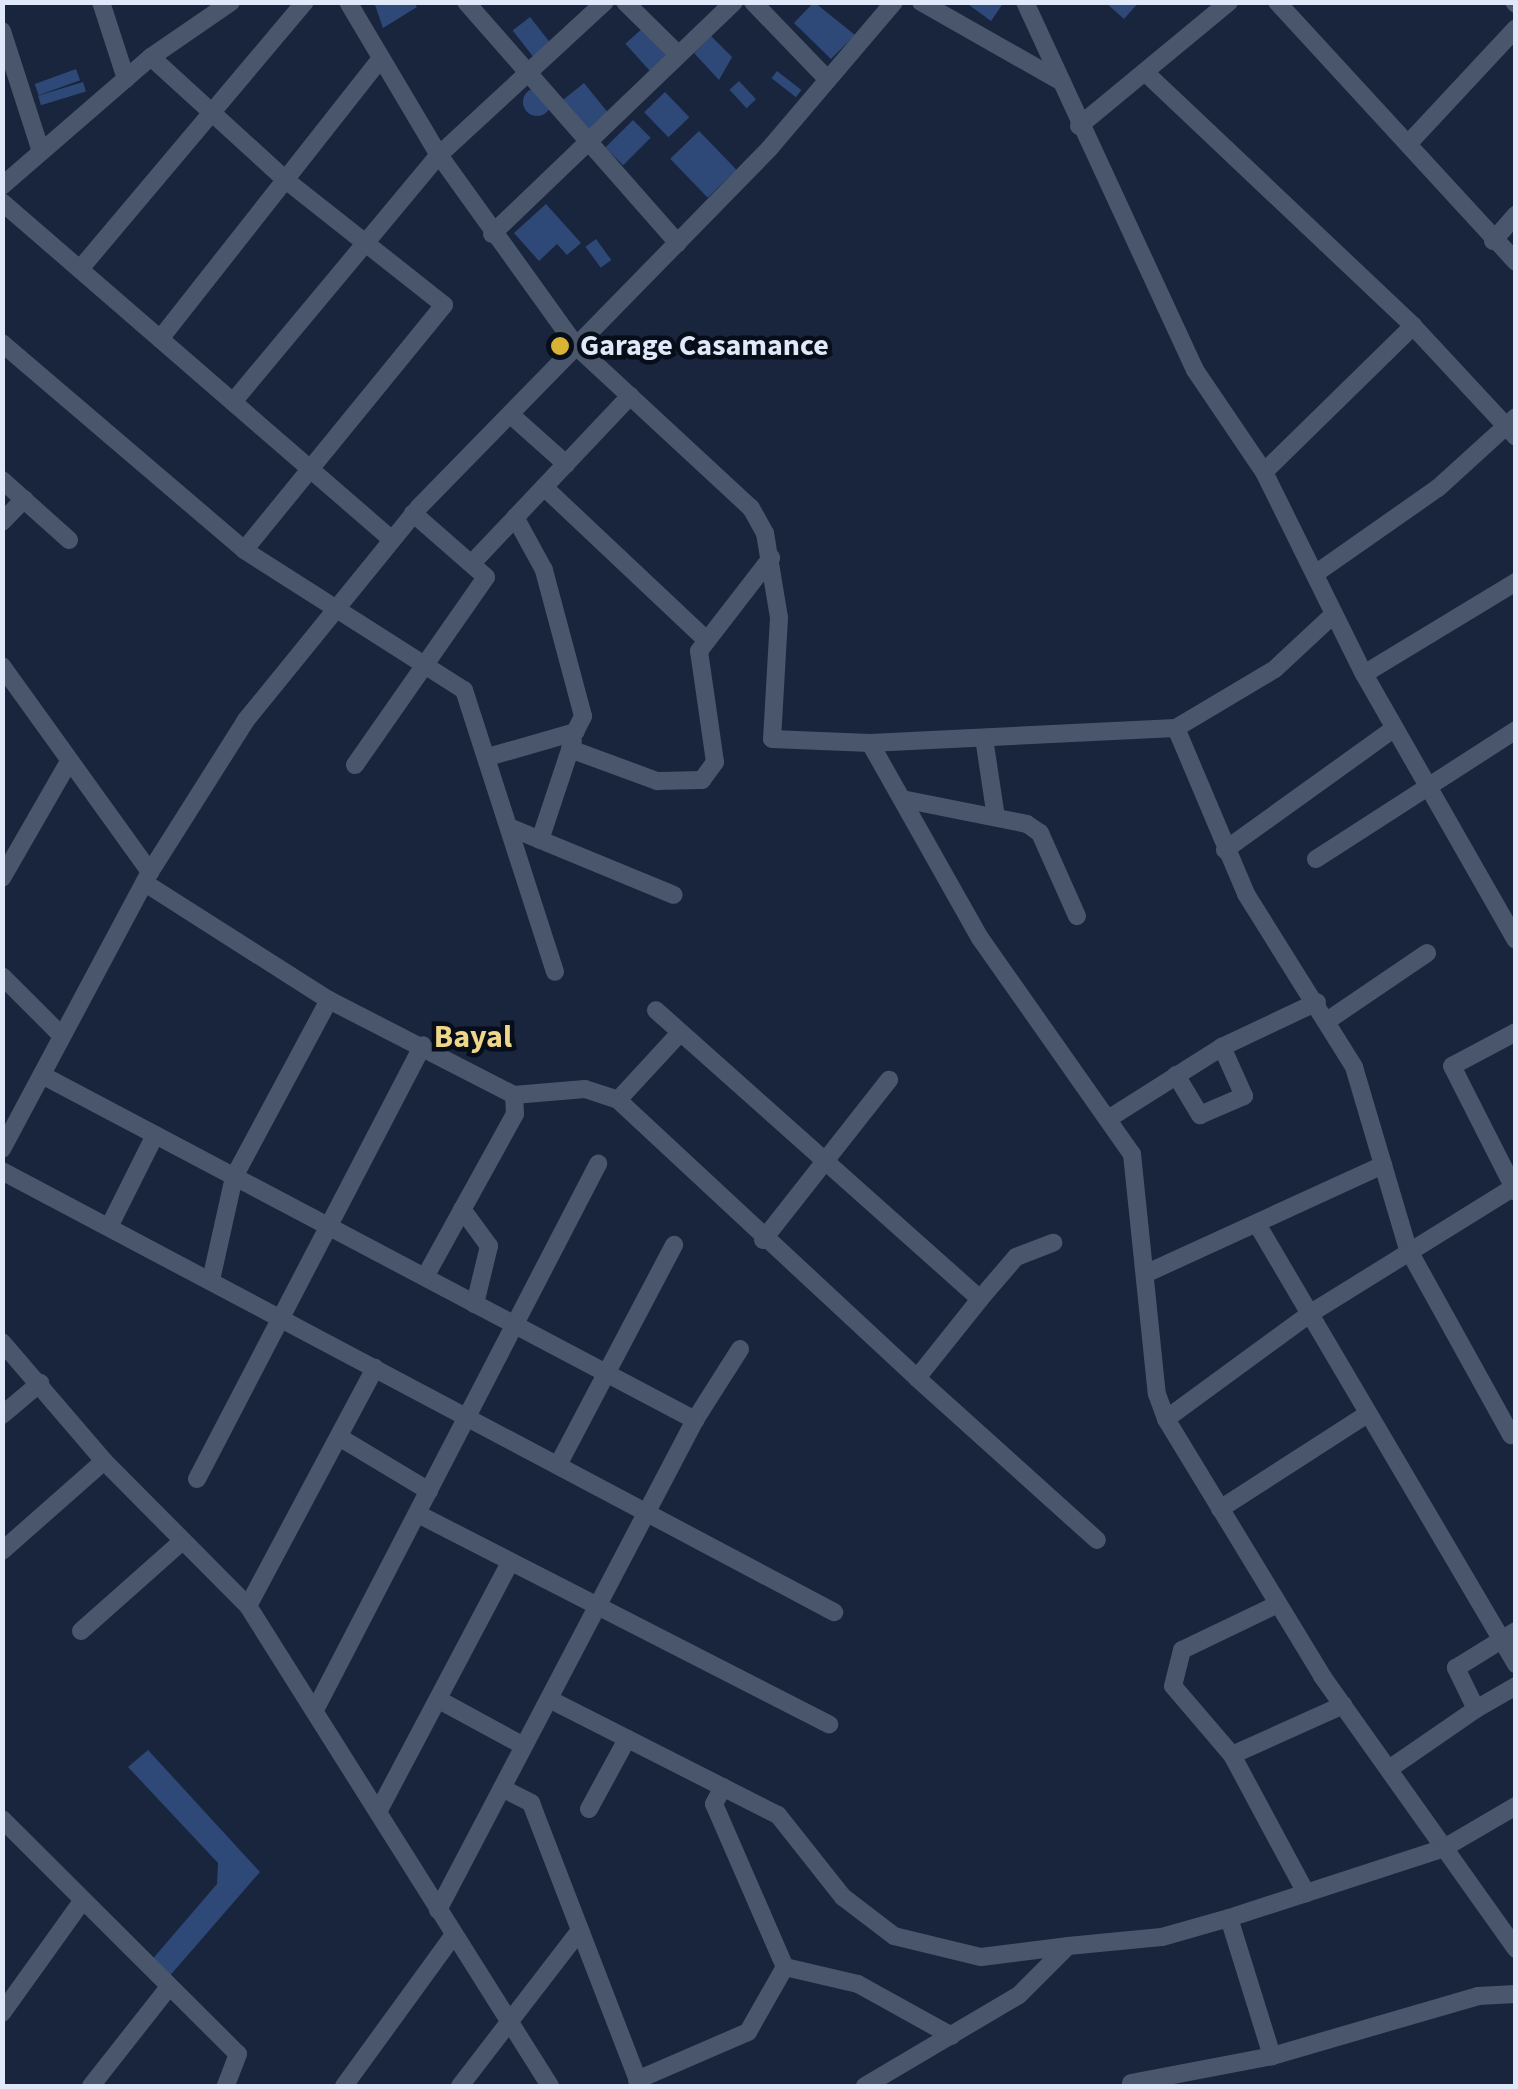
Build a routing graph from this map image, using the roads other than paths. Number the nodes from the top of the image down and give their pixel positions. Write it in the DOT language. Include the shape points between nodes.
graph roads {
  1 [pos="101,2"];
  2 [pos="231,2"];
  3 [pos="305,2"];
  4 [pos="348,2"];
  5 [pos="466,2"];
  6 [pos="605,2"];
  7 [pos="625,2"];
  8 [pos="734,2"];
  9 [pos="753,2"];
  10 [pos="894,2"];
  11 [pos="920,2"];
  12 [pos="1025,2"];
  13 [pos="1229,2"];
  14 [pos="1277,2"];
  15 [pos="1516,28"];
  16 [pos="2,31"];
  17 [pos="678,54"];
  18 [pos="151,57"];
  19 [pos="381,58"];
  20 [pos="530,74"];
  21 [pos="1148,75"];
  22 [pos="126,79"];
  23 [pos="828,80"];
  24 [pos="1062,82"];
  25 [pos="24,98"];
  26 [pos="2,104"];
  27 [pos="212,112"];
  28 [pos="1080,126"];
  29 [pos="1408,144"];
  30 [pos="590,146"];
  31 [pos="41,152"];
  32 [pos="439,155"];
  33 [pos="287,180"];
  34 [pos="2,186"];
  35 [pos="2,202"];
  36 [pos="1516,216"];
  37 [pos="492,234"];
  38 [pos="1494,241"];
  39 [pos="368,242"];
  40 [pos="678,243"];
  41 [pos="1516,262"];
  42 [pos="80,269"];
  43 [pos="1413,326"];
  44 [pos="160,338"];
  45 [pos="2,343"];
  46 [pos="577,347"];
  47 [pos="630,396"];
  48 [pos="233,402"];
  49 [pos="512,416"];
  50 [pos="1513,427"];
  51 [pos="566,464"];
  52 [pos="310,469"];
  53 [pos="1264,472"];
  54 [pos="2,480"];
  55 [pos="544,487"];
  56 [pos="24,499"];
  57 [pos="413,513"];
  58 [pos="516,517"];
  59 [pos="2,522"];
  60 [pos="391,539"];
  61 [pos="70,540"];
  62 [pos="244,550"];
  63 [pos="771,558"];
  64 [pos="475,560"];
  65 [pos="1314,574"];
  66 [pos="1516,582"];
  67 [pos="338,609"];
  68 [pos="1333,615"];
  69 [pos="704,638"];
  70 [pos="427,663"];
  71 [pos="2,666"];
  72 [pos="1364,674"];
  73 [pos="1176,728"];
  74 [pos="1395,728"];
  75 [pos="1516,730"];
  76 [pos="984,738"];
  77 [pos="572,741"];
  78 [pos="870,744"];
  79 [pos="488,757"];
  80 [pos="68,763"];
  81 [pos="356,765"];
  82 [pos="1428,786"];
  83 [pos="902,800"];
  84 [pos="996,817"];
  85 [pos="509,827"];
  86 [pos="540,840"];
  87 [pos="1226,850"];
  88 [pos="1316,859"];
  89 [pos="2,878"];
  90 [pos="147,878"];
  91 [pos="674,895"];
  92 [pos="1077,916"];
  93 [pos="1516,940"];
  94 [pos="1427,953"];
  95 [pos="555,972"];
  96 [pos="2,976"];
  97 [pos="329,1000"];
  98 [pos="1317,1002"];
  99 [pos="656,1010"];
  100 [pos="1328,1021"];
  101 [pos="1516,1032"];
  102 [pos="679,1034"];
  103 [pos="62,1036"];
  104 [pos="423,1046"];
  105 [pos="1222,1047"];
  106 [pos="1176,1075"];
  107 [pos="42,1076"];
  108 [pos="889,1080"];
  109 [pos="514,1094"];
  110 [pos="618,1100"];
  111 [pos="1108,1119"];
  112 [pos="155,1135"];
  113 [pos="2,1149"];
  114 [pos="824,1162"];
  115 [pos="598,1164"];
  116 [pos="1384,1166"];
  117 [pos="2,1171"];
  118 [pos="234,1177"];
  119 [pos="1515,1188"];
  120 [pos="462,1209"];
  121 [pos="1257,1224"];
  122 [pos="328,1226"];
  123 [pos="109,1227"];
  124 [pos="763,1240"];
  125 [pos="674,1244"];
  126 [pos="1053,1244"];
  127 [pos="1408,1249"];
  128 [pos="1145,1274"];
  129 [pos="425,1277"];
  130 [pos="211,1280"];
  131 [pos="980,1299"];
  132 [pos="475,1304"];
  133 [pos="1311,1313"];
  134 [pos="280,1318"];
  135 [pos="515,1325"];
  136 [pos="2,1342"];
  137 [pos="740,1349"];
  138 [pos="375,1368"];
  139 [pos="606,1373"];
  140 [pos="917,1378"];
  141 [pos="40,1383"];
  142 [pos="2,1415"];
  143 [pos="1366,1415"];
  144 [pos="468,1418"];
  145 [pos="1166,1418"];
  146 [pos="695,1420"];
  147 [pos="1512,1435"];
  148 [pos="340,1437"];
  149 [pos="104,1462"];
  150 [pos="558,1465"];
  151 [pos="197,1478"];
  152 [pos="429,1492"];
  153 [pos="1220,1509"];
  154 [pos="646,1512"];
  155 [pos="418,1514"];
  156 [pos="1097,1540"];
  157 [pos="180,1543"];
  158 [pos="2,1551"];
  159 [pos="510,1563"];
  160 [pos="1278,1604"];
  161 [pos="248,1606"];
  162 [pos="595,1608"];
  163 [pos="834,1612"];
  164 [pos="81,1631"];
  165 [pos="1508,1634"];
  166 [pos="1516,1664"];
  167 [pos="1516,1686"];
  168 [pos="549,1699"];
  169 [pos="441,1701"];
  170 [pos="1343,1705"];
  171 [pos="317,1706"];
  172 [pos="1476,1709"];
  173 [pos="829,1724"];
  174 [pos="628,1739"];
  175 [pos="524,1746"];
  176 [pos="1232,1755"];
  177 [pos="1389,1769"];
  178 [pos="723,1787"];
  179 [pos="502,1788"];
  180 [pos="1516,1806"];
  181 [pos="589,1809"];
  182 [pos="379,1810"];
  183 [pos="4,1826"];
  184 [pos="1444,1848"];
  185 [pos="1306,1893"];
  186 [pos="83,1900"];
  187 [pos="438,1910"];
  188 [pos="1228,1918"];
  189 [pos="580,1930"];
  190 [pos="453,1936"];
  191 [pos="1068,1946"];
  192 [pos="1516,1949"];
  193 [pos="784,1967"];
  194 [pos="169,1987"];
  195 [pos="1516,1994"];
  196 [pos="2,2013"];
  197 [pos="510,2025"];
  198 [pos="952,2036"];
  199 [pos="1272,2056"];
  200 [pos="638,2083"];
  201 [pos="1131,2083"];
  202 [pos="91,2086"];
  203 [pos="226,2086"];
  204 [pos="344,2086"];
  205 [pos="460,2086"];
  206 [pos="550,2086"];
  207 [pos="865,2086"];
  1 -- 22 [label="street"];
  2 -- 18 [label="street"];
  3 -- 27 [label="street"];
  4 -- 19 [label="street"];
  5 -- 20 [label="street"];
  6 -- 20 [label="street"];
  7 -- 17 [label="street"];
  8 -- 17 [label="street"];
  9 -- 23 [label="street"];
  10 -- 23 [label="street"];
  11 -- 24 [label="street"];
  12 -- 24 [label="street"];
  13 -- 21 [label="street"];
  14 -- 29 [label="street"];
  15 -- 29 [label="street"];
  16 -- 25 [label="street"];
  17 -- 30 [label="street"];
  18 -- 22 [label="street"];
  18 -- 27 [label="street"];
  19 -- 32 [label="street"];
  19 -- 33 [label="street"];
  20 -- 30 [label="street"];
  20 -- 32 [label="street"];
  21 -- 28 [label="street"];
  21 -- 43 [label="street"];
  22 -- 31 [label="street"];
  23 -- 40 [label="street"];
  24 -- 28 [label="street"];
  25 -- 26 [label="street"];
  25 -- 31 [label="street"];
  27 -- 33 [label="street"];
  27 -- 42 [label="street"];
  28 -- 53 [label="street" via="1196,370"];
  29 -- 38 [label="street"];
  30 -- 37 [label="street"];
  30 -- 40 [label="street"];
  31 -- 34 [label="street"];
  32 -- 37 [label="street"];
  32 -- 39 [label="street"];
  33 -- 39 [label="street"];
  33 -- 44 [label="street"];
  35 -- 42 [label="street"];
  36 -- 38 [label="street"];
  37 -- 46 [label="street"];
  38 -- 41 [label="street"];
  39 -- 48 [label="street"];
  39 -- 52 [label="street" via="442,298 443,312"];
  40 -- 46 [label="street"];
  42 -- 44 [label="street"];
  43 -- 50 [label="street"];
  43 -- 53 [label="street"];
  44 -- 48 [label="street"];
  45 -- 62 [label="street"];
  46 -- 47 [label="street"];
  46 -- 49 [label="street"];
  47 -- 51 [label="street"];
  47 -- 63 [label="street" via="730,483 751,508"];
  48 -- 52 [label="street"];
  49 -- 51 [label="street"];
  49 -- 57 [label="street"];
  50 -- 65 [label="street"];
  51 -- 55 [label="street"];
  52 -- 60 [label="street"];
  52 -- 62 [label="street"];
  53 -- 65 [label="street"];
  54 -- 56 [label="street"];
  55 -- 58 [label="street"];
  55 -- 69 [label="street"];
  56 -- 59 [label="street"];
  56 -- 61 [label="street"];
  57 -- 60 [label="street"];
  57 -- 64 [label="street"];
  58 -- 64 [label="street"];
  58 -- 77 [label="street" via="544,570 581,690"];
  60 -- 67 [label="street"];
  62 -- 67 [label="street"];
  63 -- 69 [label="street"];
  63 -- 78 [label="street" via="780,618 772,739"];
  64 -- 70 [label="street" via="486,577"];
  65 -- 68 [label="street"];
  66 -- 72 [label="street"];
  67 -- 70 [label="street"];
  67 -- 90 [label="street" via="246,720"];
  68 -- 72 [label="street"];
  68 -- 73 [label="street" via="1275,669"];
  69 -- 77 [label="street" via="697,670 715,762 702,780 657,782"];
  70 -- 79 [label="street" via="470,698"];
  70 -- 81 [label="street"];
  71 -- 80 [label="street"];
  72 -- 74 [label="street"];
  73 -- 76 [label="street"];
  73 -- 87 [label="street"];
  74 -- 82 [label="street"];
  74 -- 87 [label="street"];
  75 -- 82 [label="street"];
  76 -- 78 [label="street"];
  76 -- 84 [label="street"];
  77 -- 79 [label="street"];
  77 -- 86 [label="street"];
  78 -- 83 [label="street"];
  79 -- 85 [label="street"];
  80 -- 89 [label="street"];
  80 -- 90 [label="street"];
  82 -- 88 [label="street"];
  82 -- 93 [label="street"];
  83 -- 84 [label="street"];
  83 -- 111 [label="street" via="980,938"];
  84 -- 92 [label="street" via="1040,833"];
  85 -- 86 [label="street"];
  85 -- 95 [label="street"];
  86 -- 91 [label="street"];
  87 -- 98 [label="street" via="1260,920"];
  90 -- 97 [label="street"];
  90 -- 103 [label="street"];
  94 -- 100 [label="street"];
  96 -- 103 [label="street"];
  97 -- 104 [label="street"];
  97 -- 118 [label="street"];
  98 -- 100 [label="street"];
  98 -- 105 [label="street"];
  99 -- 102 [label="street"];
  100 -- 116 [label="street" via="1354,1067"];
  101 -- 119 [label="street" via="1452,1066"];
  102 -- 110 [label="street"];
  102 -- 114 [label="street"];
  103 -- 107 [label="street"];
  104 -- 109 [label="street"];
  104 -- 122 [label="street"];
  105 -- 106 [label="street"];
  105 -- 106 [label="street" via="1244,1096 1200,1115"];
  106 -- 111 [label="street"];
  107 -- 112 [label="street"];
  107 -- 113 [label="street"];
  108 -- 114 [label="street"];
  109 -- 110 [label="street" via="585,1089"];
  109 -- 120 [label="street" via="515,1114"];
  110 -- 124 [label="street"];
  111 -- 128 [label="street" via="1136,1166"];
  112 -- 118 [label="street"];
  112 -- 123 [label="street"];
  114 -- 124 [label="street"];
  114 -- 131 [label="street"];
  115 -- 135 [label="street"];
  116 -- 121 [label="street"];
  116 -- 127 [label="street"];
  117 -- 123 [label="street"];
  118 -- 122 [label="street"];
  118 -- 130 [label="street"];
  119 -- 127 [label="street"];
  120 -- 129 [label="street"];
  120 -- 132 [label="street" via="488,1246"];
  121 -- 128 [label="street"];
  121 -- 133 [label="street"];
  122 -- 129 [label="street"];
  122 -- 134 [label="street"];
  123 -- 130 [label="street"];
  124 -- 140 [label="street"];
  125 -- 139 [label="street"];
  126 -- 131 [label="street" via="1016,1257"];
  127 -- 133 [label="street"];
  127 -- 147 [label="street"];
  128 -- 145 [label="street"];
  129 -- 132 [label="street"];
  130 -- 134 [label="street"];
  131 -- 140 [label="street"];
  132 -- 135 [label="street"];
  133 -- 143 [label="street"];
  133 -- 145 [label="street"];
  134 -- 138 [label="street"];
  134 -- 151 [label="street"];
  135 -- 139 [label="street"];
  135 -- 144 [label="street"];
  136 -- 141 [label="street"];
  137 -- 146 [label="street"];
  138 -- 144 [label="street"];
  138 -- 148 [label="street"];
  139 -- 146 [label="street"];
  139 -- 150 [label="street"];
  140 -- 156 [label="street"];
  141 -- 142 [label="street"];
  141 -- 149 [label="street"];
  143 -- 153 [label="street"];
  143 -- 165 [label="street"];
  144 -- 150 [label="street"];
  144 -- 152 [label="street"];
  145 -- 153 [label="street"];
  146 -- 154 [label="street"];
  148 -- 152 [label="street"];
  148 -- 161 [label="street"];
  149 -- 157 [label="street"];
  149 -- 158 [label="street"];
  150 -- 154 [label="street"];
  152 -- 155 [label="street"];
  153 -- 160 [label="street"];
  154 -- 162 [label="street"];
  154 -- 163 [label="street"];
  155 -- 159 [label="street"];
  155 -- 171 [label="street"];
  157 -- 161 [label="street"];
  157 -- 164 [label="street"];
  159 -- 162 [label="street"];
  159 -- 169 [label="street"];
  160 -- 170 [label="street"];
  160 -- 176 [label="street" via="1182,1650 1176,1662 1173,1686"];
  161 -- 171 [label="street"];
  162 -- 168 [label="street"];
  162 -- 173 [label="street"];
  165 -- 166 [label="street"];
  165 -- 172 [label="street" via="1456,1668"];
  167 -- 172 [label="street"];
  168 -- 174 [label="street"];
  168 -- 175 [label="street"];
  169 -- 175 [label="street"];
  169 -- 182 [label="street"];
  170 -- 176 [label="street"];
  170 -- 177 [label="street"];
  171 -- 182 [label="street"];
  172 -- 177 [label="street"];
  174 -- 178 [label="street"];
  174 -- 181 [label="street"];
  175 -- 179 [label="street"];
  176 -- 185 [label="street"];
  177 -- 184 [label="street"];
  178 -- 191 [label="street" via="778,1816 843,1897 894,1936 981,1957"];
  178 -- 193 [label="street" via="714,1804"];
  179 -- 187 [label="street"];
  179 -- 189 [label="street" via="531,1803"];
  180 -- 184 [label="street"];
  182 -- 187 [label="street"];
  183 -- 186 [label="street"];
  184 -- 185 [label="street"];
  184 -- 192 [label="street"];
  185 -- 188 [label="street"];
  186 -- 194 [label="street"];
  186 -- 196 [label="street"];
  187 -- 190 [label="street"];
  188 -- 191 [label="street" via="1162,1937"];
  188 -- 199 [label="street"];
  189 -- 197 [label="street"];
  189 -- 200 [label="street"];
  190 -- 197 [label="street"];
  190 -- 204 [label="street"];
  191 -- 198 [label="street" via="1019,1995"];
  193 -- 198 [label="street" via="858,1984"];
  193 -- 200 [label="street" via="748,2032"];
  194 -- 202 [label="street"];
  194 -- 203 [label="street" via="238,2054"];
  195 -- 199 [label="street" via="1478,1996"];
  197 -- 205 [label="street"];
  197 -- 206 [label="street"];
  198 -- 207 [label="street"];
  199 -- 201 [label="street"];
}
